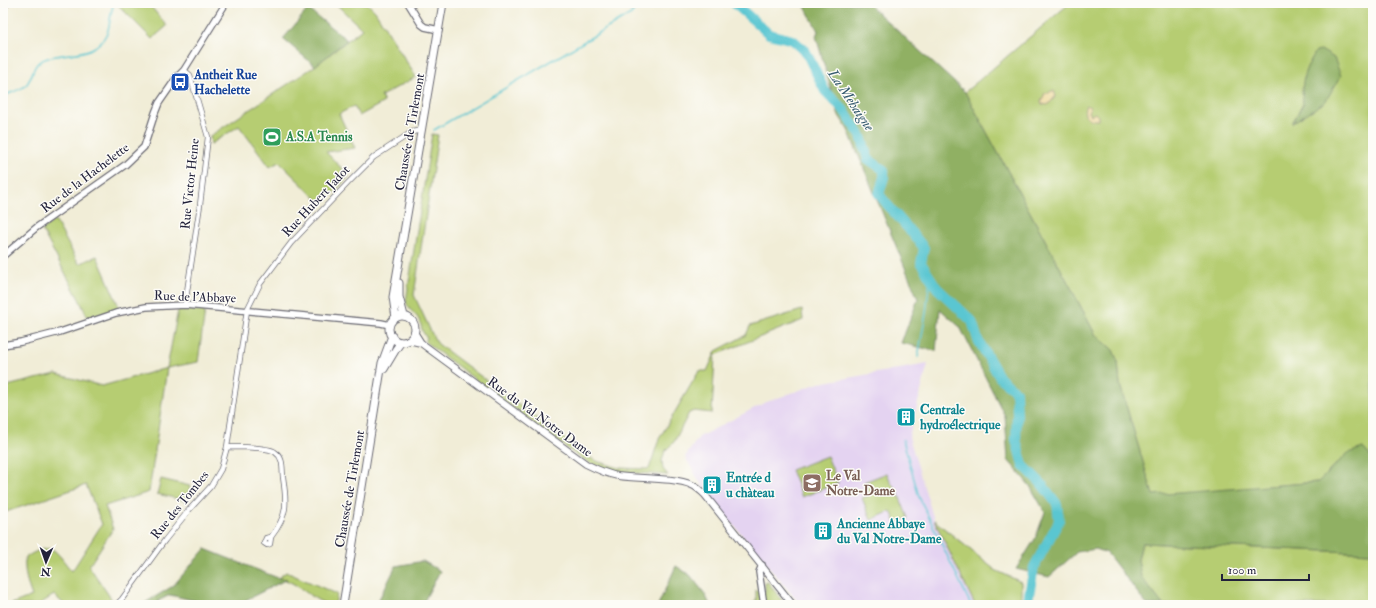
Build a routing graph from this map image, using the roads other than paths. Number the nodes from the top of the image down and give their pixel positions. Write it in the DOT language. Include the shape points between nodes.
graph roads {
  1 [pos="9,3"];
  2 [pos="226,3"];
  3 [pos="408,3"];
  4 [pos="443,3"];
  5 [pos="3,6"];
  6 [pos="439,30"];
  7 [pos="184,70"];
  8 [pos="422,130"];
  9 [pos="3,256"];
  10 [pos="399,265"];
  11 [pos="185,305"];
  12 [pos="247,310"];
  13 [pos="404,316"];
  14 [pos="396,318"];
  15 [pos="390,325"];
  16 [pos="414,332"];
  17 [pos="392,336"];
  18 [pos="405,341"];
  19 [pos="421,344"];
  20 [pos="3,345"];
  21 [pos="381,377"];
  22 [pos="227,447"];
  23 [pos="271,537"];
  24 [pos="762,565"];
  25 [pos="116,605"];
  26 [pos="343,605"];
  27 [pos="764,605"];
  28 [pos="793,605"];
  1 -- 5 [label="street"];
  2 -- 7 [label="street, Rue de la Hachelette"];
  3 -- 6 [label="street" via="421,24"];
  4 -- 6 [label="main road, Chaussée de Tirlemont"];
  6 -- 8 [label="main road, Chaussée de Tirlemont"];
  7 -- 9 [label="street, Rue de la Hachelette" via="159,103 144,147 125,165 37,227"];
  7 -- 11 [label="street, Rue Victor Heine" via="190,75 208,137"];
  8 -- 10 [label="main road, Chaussée de Tirlemont"];
  8 -- 12 [label="street, Rue Hubert Jadot" via="412,132 374,157 348,183 291,243 260,284"];
  10 -- 13 [label="main road, Chaussée de Tirlemont" via="400,297"];
  10 -- 14 [label="main road, Chaussée de Tirlemont" via="393,297"];
  11 -- 12 [label="street, Rue de l'Abbaye"];
  11 -- 20 [label="street, Rue de l'Abbaye" via="138,308 60,332"];
  12 -- 15 [label="street, Rue de l'Abbaye"];
  12 -- 22 [label="street, Rue des Tombes"];
  13 -- 14 [label="main road"];
  13 -- 16 [label="main road, Chaussée de Tirlemont" via="413,322"];
  14 -- 15 [label="main road"];
  15 -- 17 [label="main road"];
  16 -- 18 [label="main road, Chaussée de Tirlemont" via="412,337"];
  16 -- 19 [label="main road, Rue du Val Notre Dame"];
  17 -- 18 [label="main road" via="398,341"];
  17 -- 21 [label="main road, Chaussée de Tirlemont" via="382,362"];
  18 -- 19 [label="main road, Rue du Val Notre Dame"];
  18 -- 21 [label="main road, Chaussée de Tirlemont" via="386,364"];
  19 -- 24 [label="main road, Rue du Val Notre Dame" via="586,464 612,475 681,482 698,488"];
  21 -- 26 [label="main road, Chaussée de Tirlemont"];
  22 -- 23 [label="street" via="270,450 281,458 286,506 279,527"];
  22 -- 25 [label="street, Rue des Tombes" via="222,469 211,486 165,540"];
  24 -- 27 [label="street" via="759,572"];
  24 -- 28 [label="main road, Rue du Val Notre Dame"];
}
